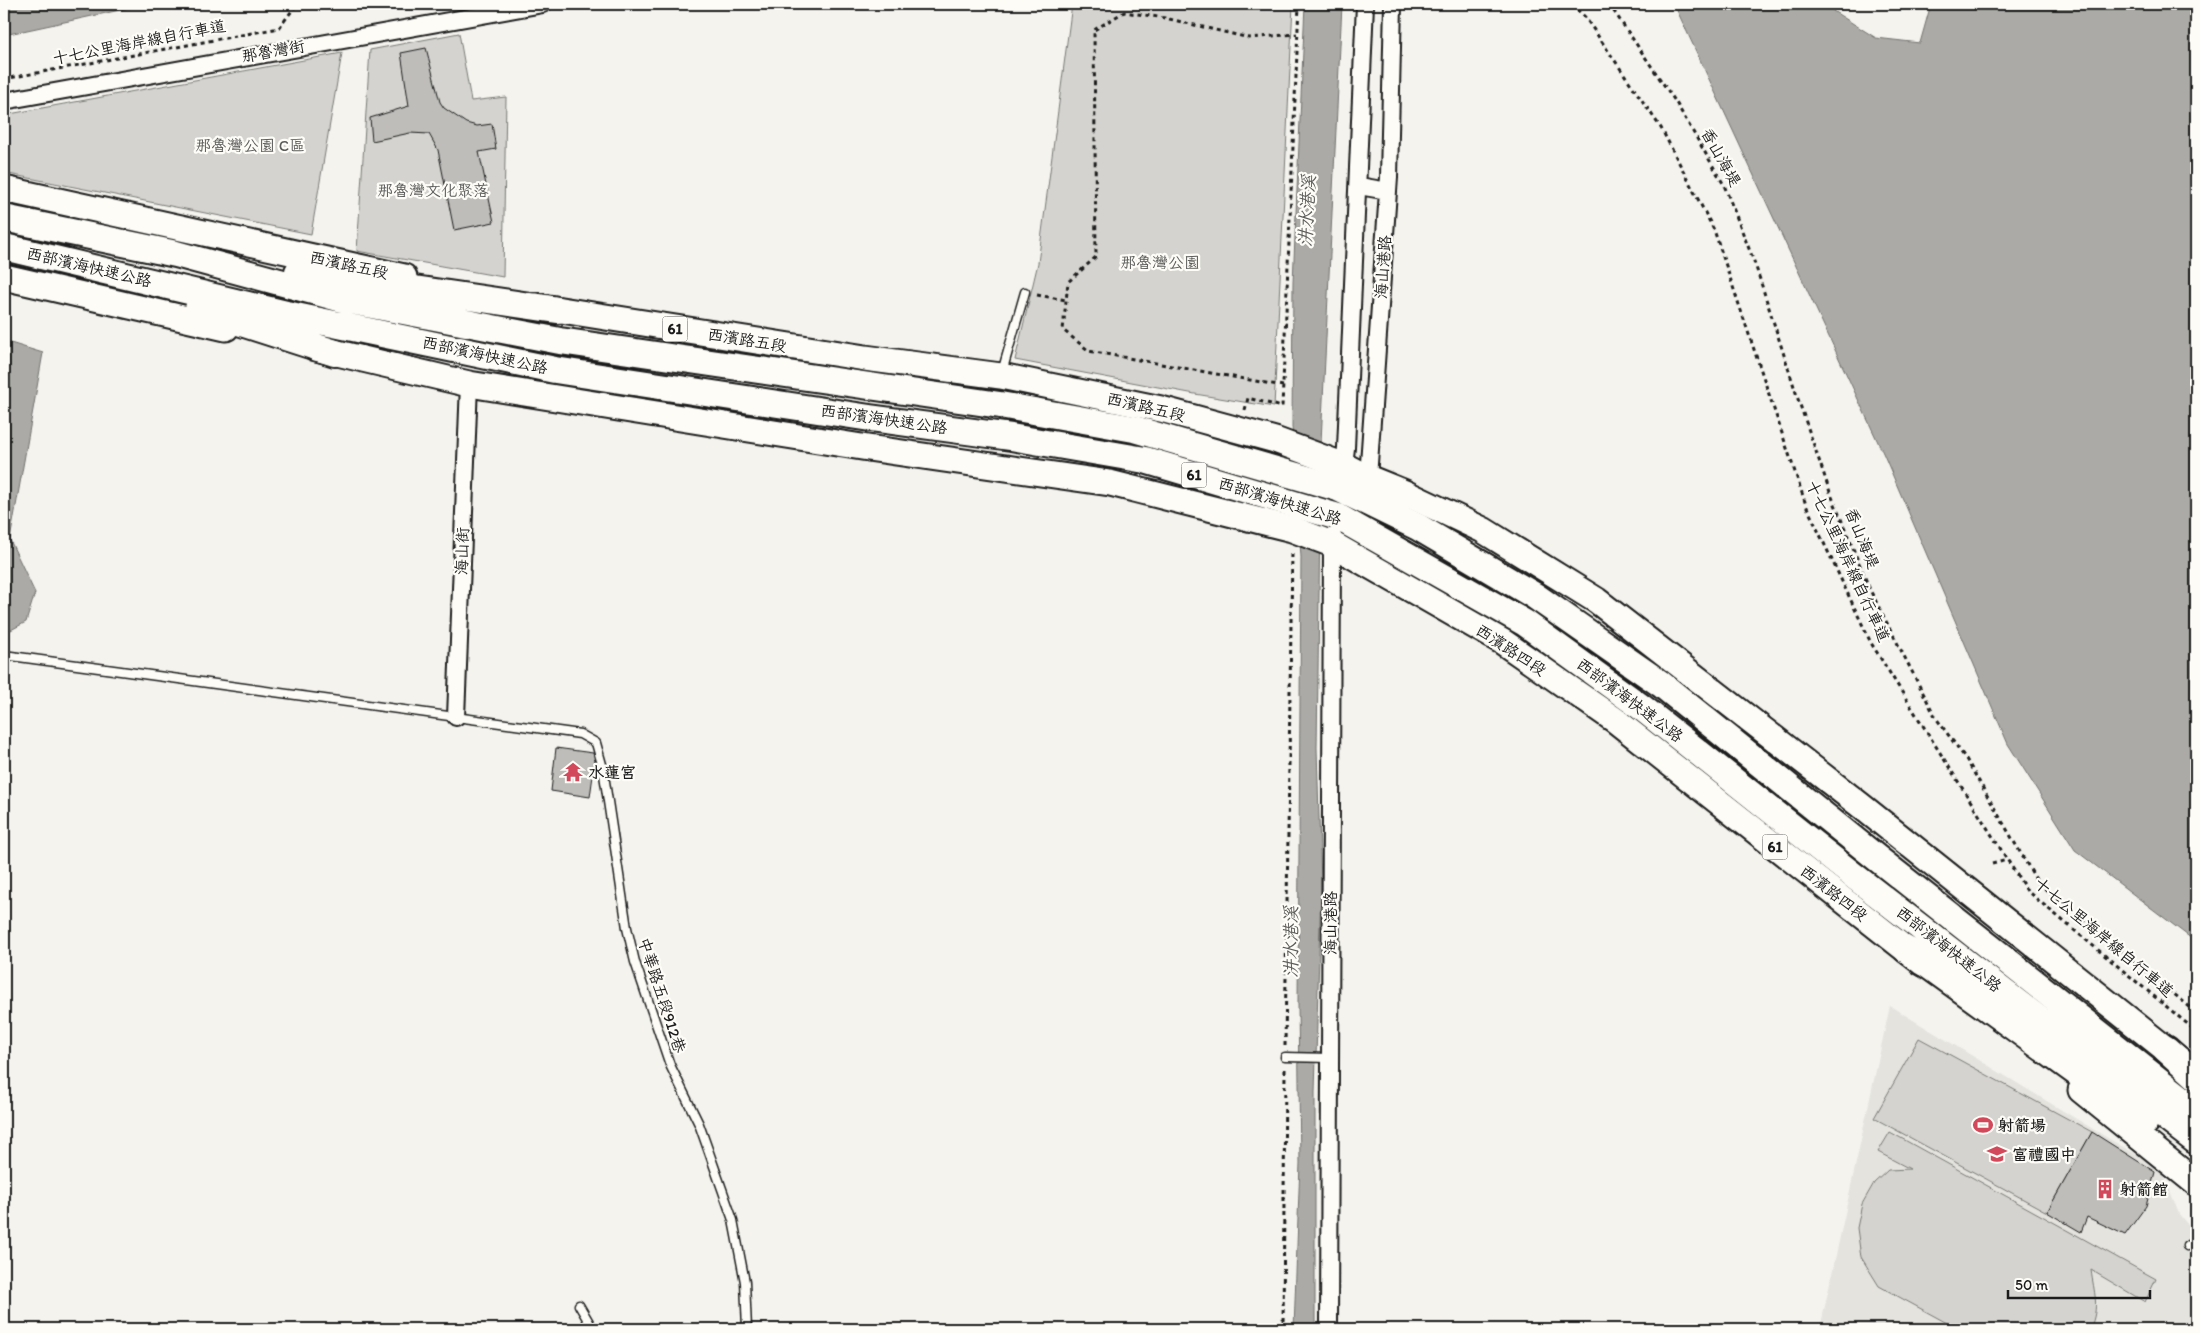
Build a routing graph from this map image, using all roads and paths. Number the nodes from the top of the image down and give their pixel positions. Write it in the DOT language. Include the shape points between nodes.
graph roads {
  1 [pos="297,4"];
  2 [pos="543,4"];
  3 [pos="1299,4"];
  4 [pos="1366,4"];
  5 [pos="1393,4"];
  6 [pos="1571,4"];
  7 [pos="1608,4"];
  8 [pos="1298,34"];
  9 [pos="4,79"];
  10 [pos="4,101"];
  11 [pos="1359,186"];
  12 [pos="4,189"];
  13 [pos="1388,191"];
  14 [pos="4,218"];
  15 [pos="4,248"];
  16 [pos="176,254"];
  17 [pos="4,278"];
  18 [pos="1025,292"];
  19 [pos="1066,300"];
  20 [pos="557,310"];
  21 [pos="335,353"];
  22 [pos="1001,376"];
  23 [pos="469,384"];
  24 [pos="1283,386"];
  25 [pos="1243,416"];
  26 [pos="1353,483"];
  27 [pos="1338,517"];
  28 [pos="1292,529"];
  29 [pos="1332,544"];
  30 [pos="4,655"];
  31 [pos="456,717"];
  32 [pos="2008,860"];
  33 [pos="1992,864"];
  34 [pos="1907,950"];
  35 [pos="2196,1012"];
  36 [pos="2196,1031"];
  37 [pos="2166,1049"];
  38 [pos="1285,1057"];
  39 [pos="1330,1058"];
  40 [pos="2196,1074"];
  41 [pos="2196,1110"];
  42 [pos="2196,1141"];
  43 [pos="2196,1157"];
  44 [pos="2196,1183"];
  45 [pos="2196,1240"];
  46 [pos="2188,1246"];
  47 [pos="580,1305"];
  48 [pos="593,1329"];
  49 [pos="747,1329"];
  50 [pos="1283,1329"];
  51 [pos="1329,1329"];
  1 -- 9 [label="path, 十七公里海岸線自行車道" via="279,28"];
  2 -- 10 [label="street, 那魯灣街"];
  3 -- 8 [label="path"];
  4 -- 11 [label="street, 海山港路"];
  5 -- 13 [label="street, 海山港路"];
  6 -- 32 [label="path, 十七公里海岸線自行車道" via="1584,17 1661,128 1714,230 1806,505 1871,643"];
  7 -- 35 [label="path, 香山海堤" via="1675,101 1724,185 1755,264 1830,492 1870,590 1936,718 1966,759 2038,883"];
  8 -- 19 [label="path" via="1249,38 1124,12 1094,30 1096,257 1068,282"];
  8 -- 24 [label="path"];
  11 -- 13 [label="street"];
  11 -- 26 [label="street, 海山港路"];
  12 -- 20 [label="main road, 西濱路五段 / 61"];
  13 -- 26 [label="street, 海山港路"];
  14 -- 16 [label="highway, 西部濱海快速公路 / 61"];
  15 -- 21 [label="highway"];
  15 -- 27 [label="highway, 西部濱海快速公路 / 61" via="286,314 555,370 1011,437 1145,460"];
  16 -- 20 [label="highway"];
  16 -- 26 [label="highway, 西部濱海快速公路 / 61" via="346,300 560,341 1000,405 1134,430"];
  17 -- 21 [label="main road, 61"];
  18 -- 19 [label="path"];
  18 -- 22 [label="lane"];
  19 -- 24 [label="path" via="1063,330 1089,351"];
  20 -- 22 [label="main road, 西濱路五段 / 61"];
  21 -- 23 [label="main road, 61"];
  22 -- 26 [label="main road, 西濱路五段 / 61" via="1160,409 1275,440"];
  23 -- 28 [label="main road, 61" via="1110,483"];
  23 -- 31 [label="street, 海山街"];
  24 -- 25 [label="path" via="1282,407 1248,398"];
  26 -- 27 [label="street"];
  26 -- 27 [label="street, 海山港路"];
  26 -- 37 [label="main road, 61" via="1406,493 1483,530 1596,600"];
  26 -- 41 [label="highway, 西部濱海快速公路 / 61" via="1418,527 1535,596 1661,684"];
  27 -- 29 [label="street, 海山港路"];
  27 -- 42 [label="highway, 西部濱海快速公路 / 61" via="1525,623 1641,707"];
  28 -- 29 [label="main road, 61"];
  28 -- 38 [label="path"];
  29 -- 34 [label="main road, 西濱路四段 / 61" via="1503,642 1615,720"];
  29 -- 39 [label="street, 海山港路"];
  30 -- 31 [label="lane"];
  31 -- 49 [label="lane, 中華路五段912巷" via="580,734 596,743 603,768 634,962 670,1065 703,1133 733,1220 745,1282"];
  32 -- 33 [label="path"];
  32 -- 36 [label="path, 十七公里海岸線自行車道" via="2027,892"];
  34 -- 43 [label="highway"];
  34 -- 44 [label="main road, 西濱路四段 / 61"];
  37 -- 40 [label="highway"];
  38 -- 39 [label="lane"];
  38 -- 50 [label="path"];
  39 -- 51 [label="street, 海山港路"];
  45 -- 46 [label="lane"];
  47 -- 48 [label="lane"];
}
